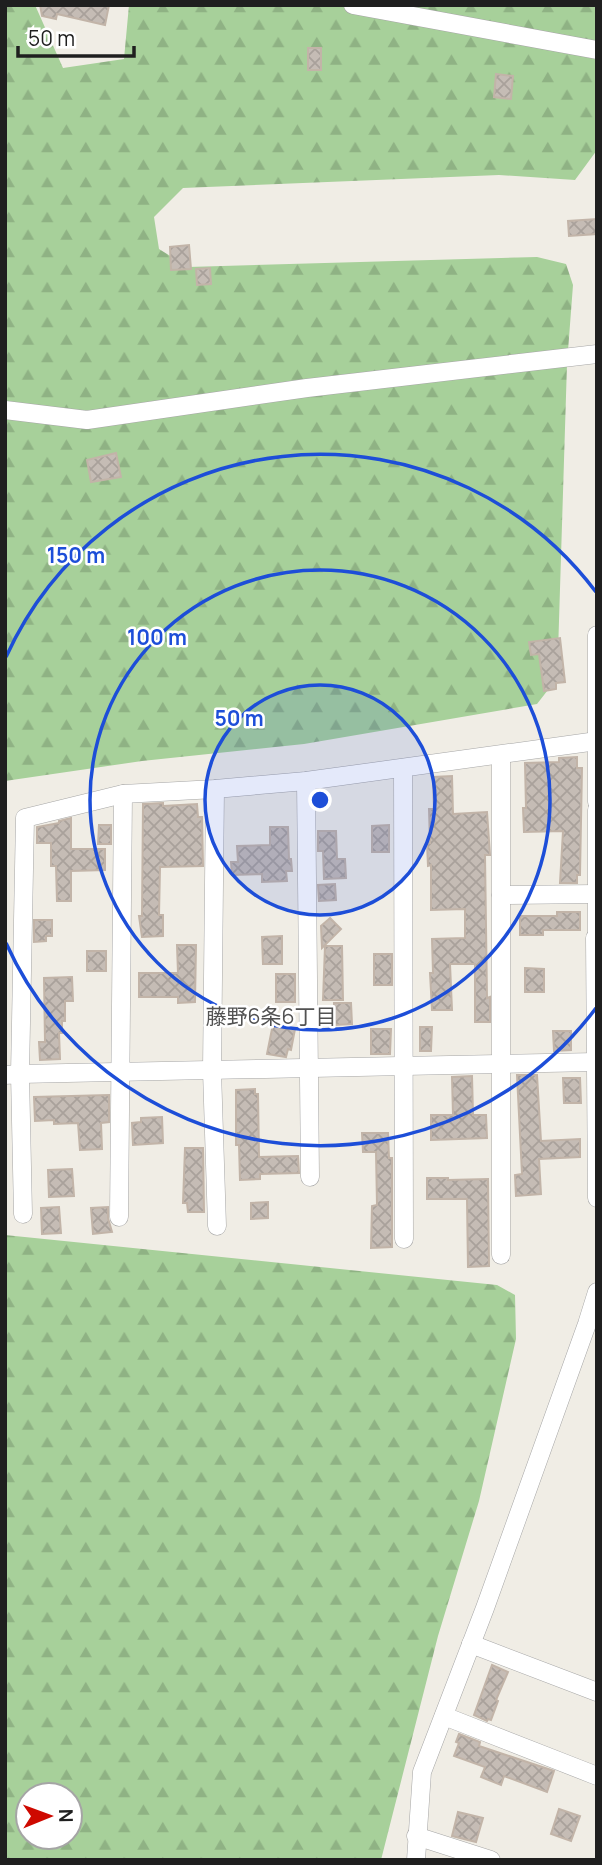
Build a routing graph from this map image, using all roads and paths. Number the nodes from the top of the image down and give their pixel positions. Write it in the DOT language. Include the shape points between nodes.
graph roads {
  1 [pos="354,5"];
  2 [pos="597,50"];
  3 [pos="597,354"];
  4 [pos="5,410"];
  5 [pos="597,635"];
  6 [pos="596,741"];
  7 [pos="501,755"];
  8 [pos="403,768"];
  9 [pos="306,781"];
  10 [pos="215,789"];
  11 [pos="123,794"];
  12 [pos="597,802"];
  13 [pos="597,810"];
  14 [pos="596,894"];
  15 [pos="501,895"];
  16 [pos="596,938"];
  17 [pos="596,1062"];
  18 [pos="500,1064"];
  19 [pos="403,1066"];
  20 [pos="307,1068"];
  21 [pos="212,1071"];
  22 [pos="118,1073"];
  23 [pos="13,1074"];
  24 [pos="310,1178"];
  25 [pos="597,1198"];
  26 [pos="23,1214"];
  27 [pos="119,1217"];
  28 [pos="217,1226"];
  29 [pos="404,1239"];
  30 [pos="501,1255"];
  31 [pos="597,1293"];
  32 [pos="592,1326"];
  33 [pos="471,1644"];
  34 [pos="597,1692"];
  35 [pos="444,1716"];
  36 [pos="597,1776"];
  37 [pos="416,1836"];
  38 [pos="416,1860"];
  39 [pos="491,1860"];
  1 -- 2 [label="street"];
  3 -- 4 [label="street" via="307,388 87,420"];
  5 -- 6 [label="street"];
  6 -- 7 [label="street"];
  6 -- 12 [label="street"];
  7 -- 8 [label="street"];
  7 -- 15 [label="street"];
  8 -- 9 [label="street"];
  8 -- 19 [label="street"];
  9 -- 10 [label="street"];
  9 -- 20 [label="street"];
  10 -- 11 [label="street"];
  10 -- 21 [label="street"];
  11 -- 22 [label="street"];
  11 -- 23 [label="street" via="25,818"];
  13 -- 14 [label="street"];
  14 -- 15 [label="street"];
  14 -- 16 [label="street"];
  15 -- 18 [label="street"];
  16 -- 17 [label="street"];
  17 -- 18 [label="street"];
  17 -- 25 [label="street"];
  18 -- 19 [label="street"];
  18 -- 30 [label="street"];
  19 -- 20 [label="street"];
  19 -- 29 [label="street"];
  20 -- 21 [label="street"];
  20 -- 24 [label="street"];
  21 -- 22 [label="street"];
  21 -- 28 [label="street"];
  22 -- 23 [label="street"];
  22 -- 27 [label="street"];
  23 -- 26 [label="street"];
  31 -- 32 [label="street"];
  32 -- 33 [label="street"];
  33 -- 34 [label="street"];
  33 -- 35 [label="street"];
  35 -- 36 [label="street"];
  35 -- 37 [label="street" via="422,1772"];
  37 -- 38 [label="street"];
  37 -- 39 [label="street"];
}
